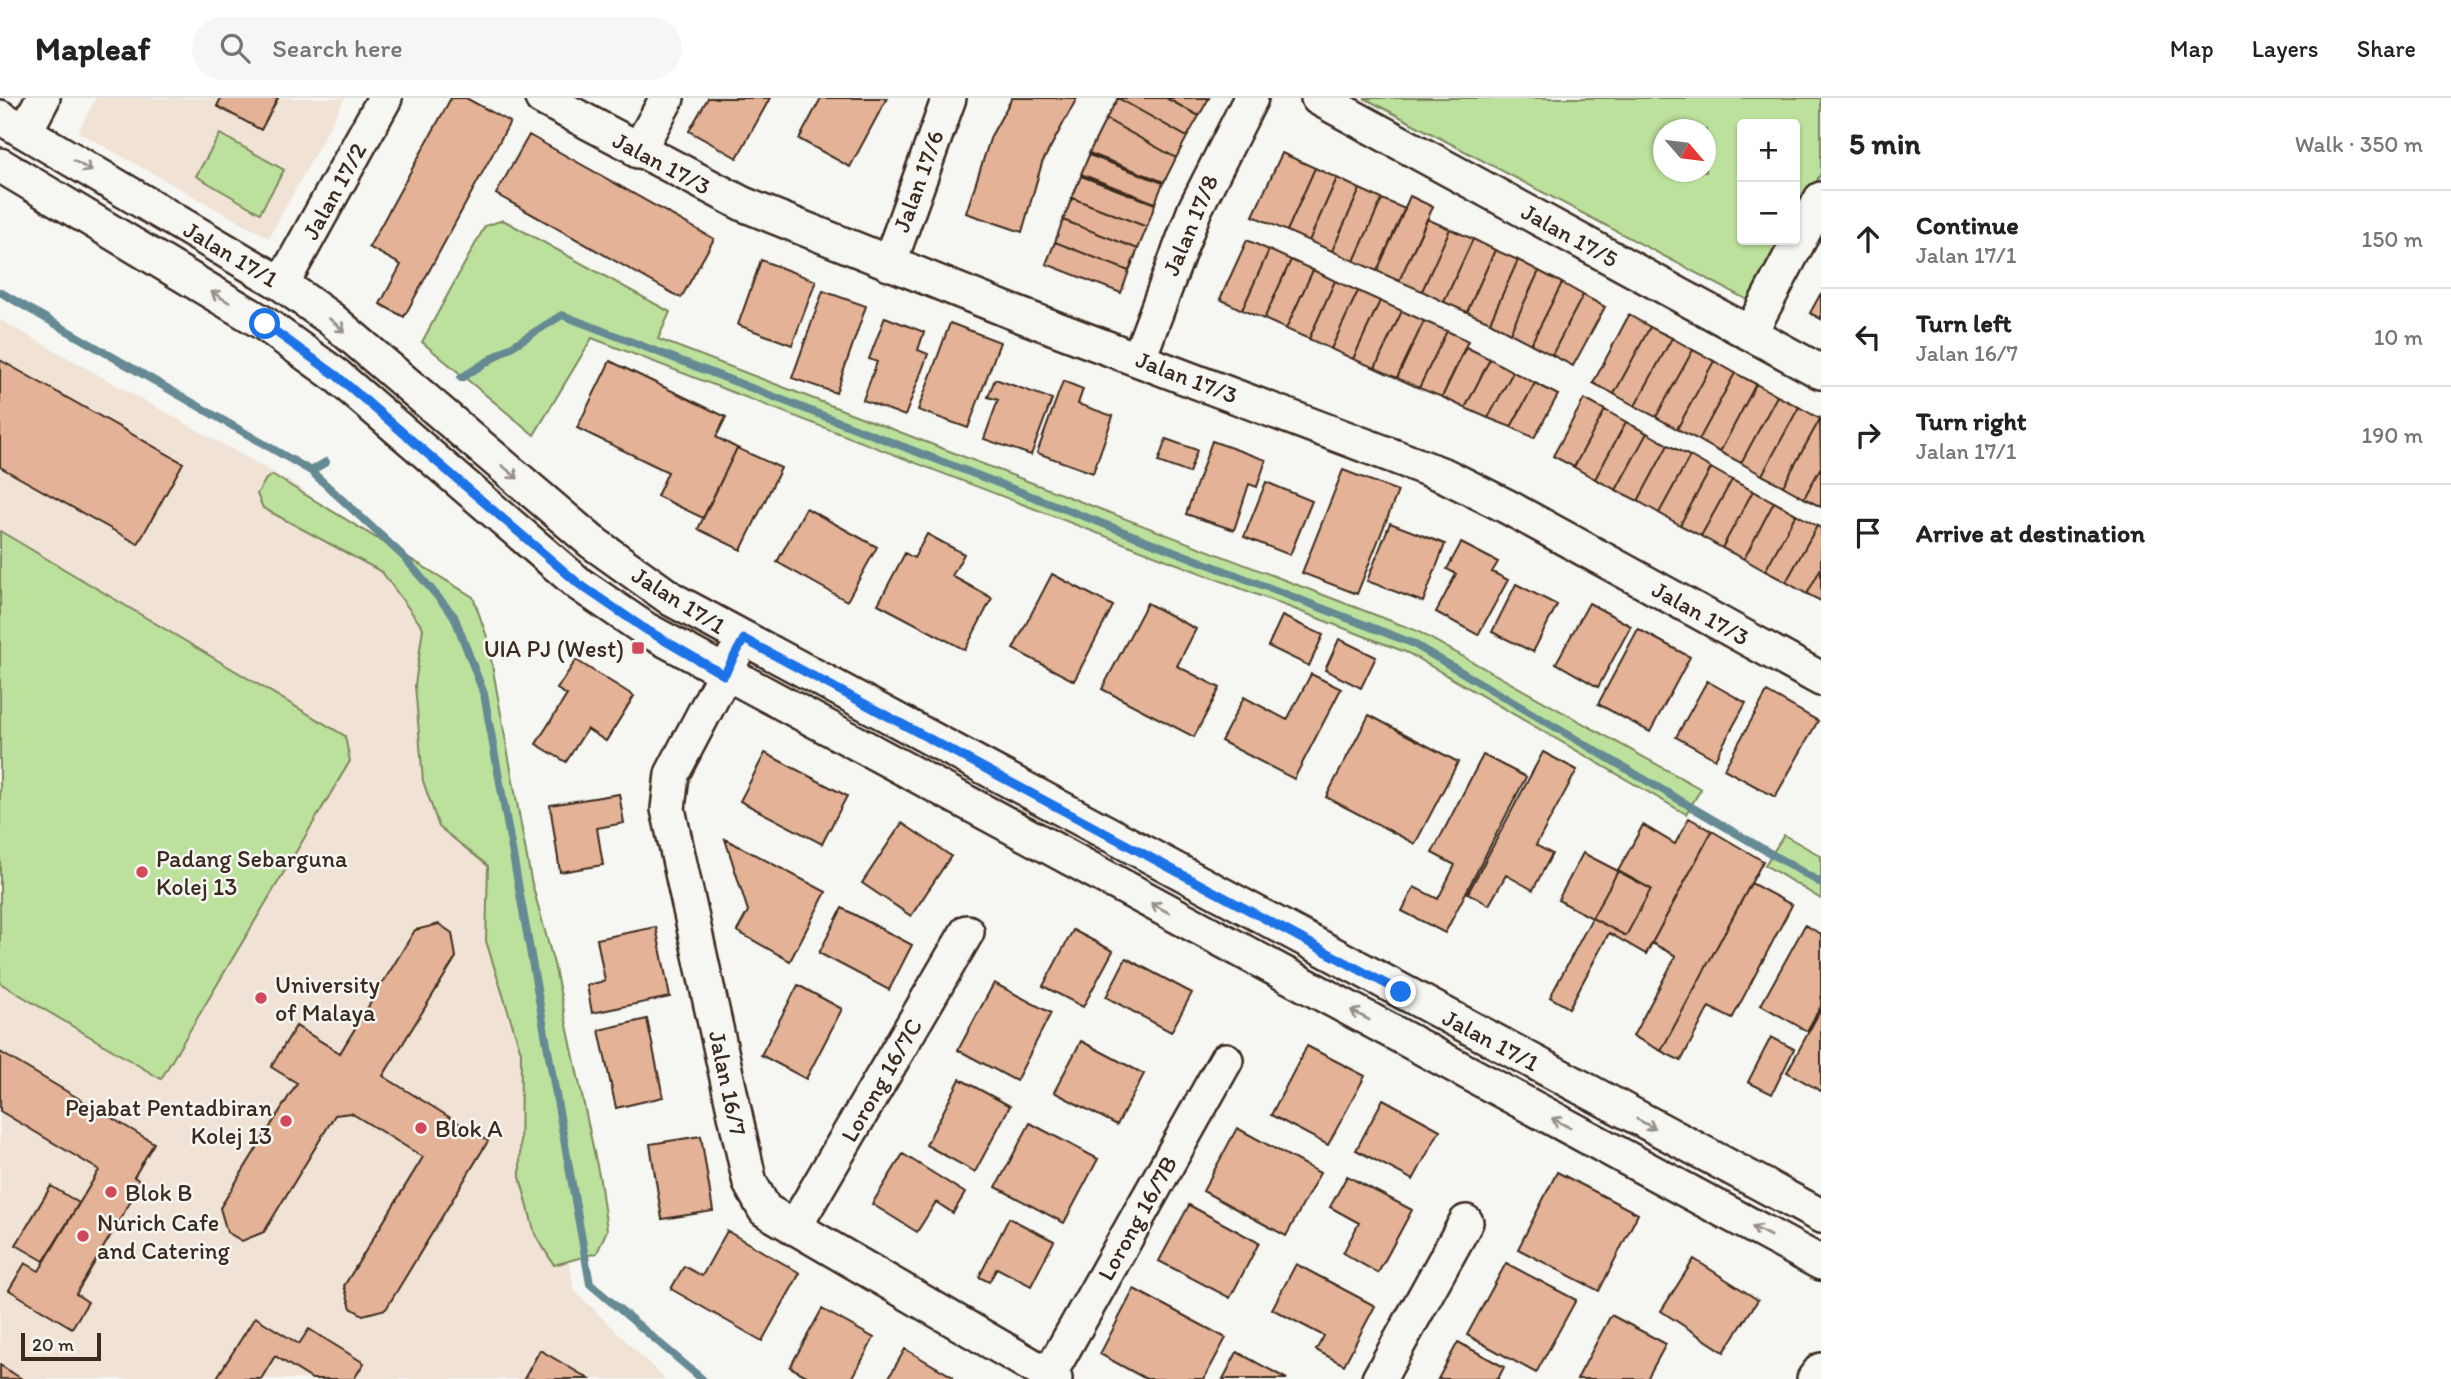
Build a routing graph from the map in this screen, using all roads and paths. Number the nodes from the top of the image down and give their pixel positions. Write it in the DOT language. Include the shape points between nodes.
graph roads {
  1 [pos="43,98"];
  2 [pos="385,98"];
  3 [pos="542,98"];
  4 [pos="667,98"];
  5 [pos="949,98"];
  6 [pos="1251,98"];
  7 [pos="1318,98"];
  8 [pos="12,125"];
  9 [pos="638,151"];
  10 [pos="0,164"];
  11 [pos="1821,200"];
  12 [pos="889,264"];
  13 [pos="282,284"];
  14 [pos="1750,333"];
  15 [pos="1139,358"];
  16 [pos="1821,372"];
  17 [pos="744,639"];
  18 [pos="724,675"];
  19 [pos="1821,679"];
  20 [pos="967,932"];
  21 [pos="1226,1060"];
  22 [pos="1821,1216"];
  23 [pos="1466,1222"];
  24 [pos="794,1228"];
  25 [pos="1821,1263"];
  26 [pos="1821,1370"];
  27 [pos="1052,1377"];
  28 [pos="1379,1379"];
  29 [pos="1814,1379"];
  1 -- 8 [label="street"];
  2 -- 13 [label="street, Jalan 17/2"];
  3 -- 9 [label="street, Jalan 17/3"];
  4 -- 9 [label="street"];
  5 -- 12 [label="street, Jalan 17/6"];
  6 -- 15 [label="street, Jalan 17/8" via="1195,209"];
  7 -- 14 [label="street, Jalan 17/5"];
  8 -- 13 [label="street, Jalan 17/1, one-way"];
  9 -- 12 [label="street, Jalan 17/3" via="743,204"];
  18 -- 10 [label="street, Jalan 17/1, one-way" via="579,584 337,376 265,324"];
  11 -- 14 [label="street"];
  12 -- 15 [label="street, Jalan 17/3"];
  13 -- 17 [label="street, Jalan 17/1, one-way" via="331,319 592,542 673,600"];
  14 -- 16 [label="street, Jalan 17/5"];
  15 -- 19 [label="street, Jalan 17/3" via="1446,476"];
  17 -- 18 [label="street, Jalan 16/7"];
  17 -- 22 [label="street, Jalan 17/1, one-way"];
  18 -- 24 [label="street, Jalan 16/7" via="672,774 668,809 750,1183 765,1210"];
  25 -- 18 [label="street, Jalan 17/1, one-way"];
  20 -- 24 [label="street, Lorong 16/7C"];
  21 -- 27 [label="street, Lorong 16/7B"];
  23 -- 28 [label="street"];
  24 -- 27 [label="street, Jalan 16/7"];
  26 -- 29 [label="street"];
}
